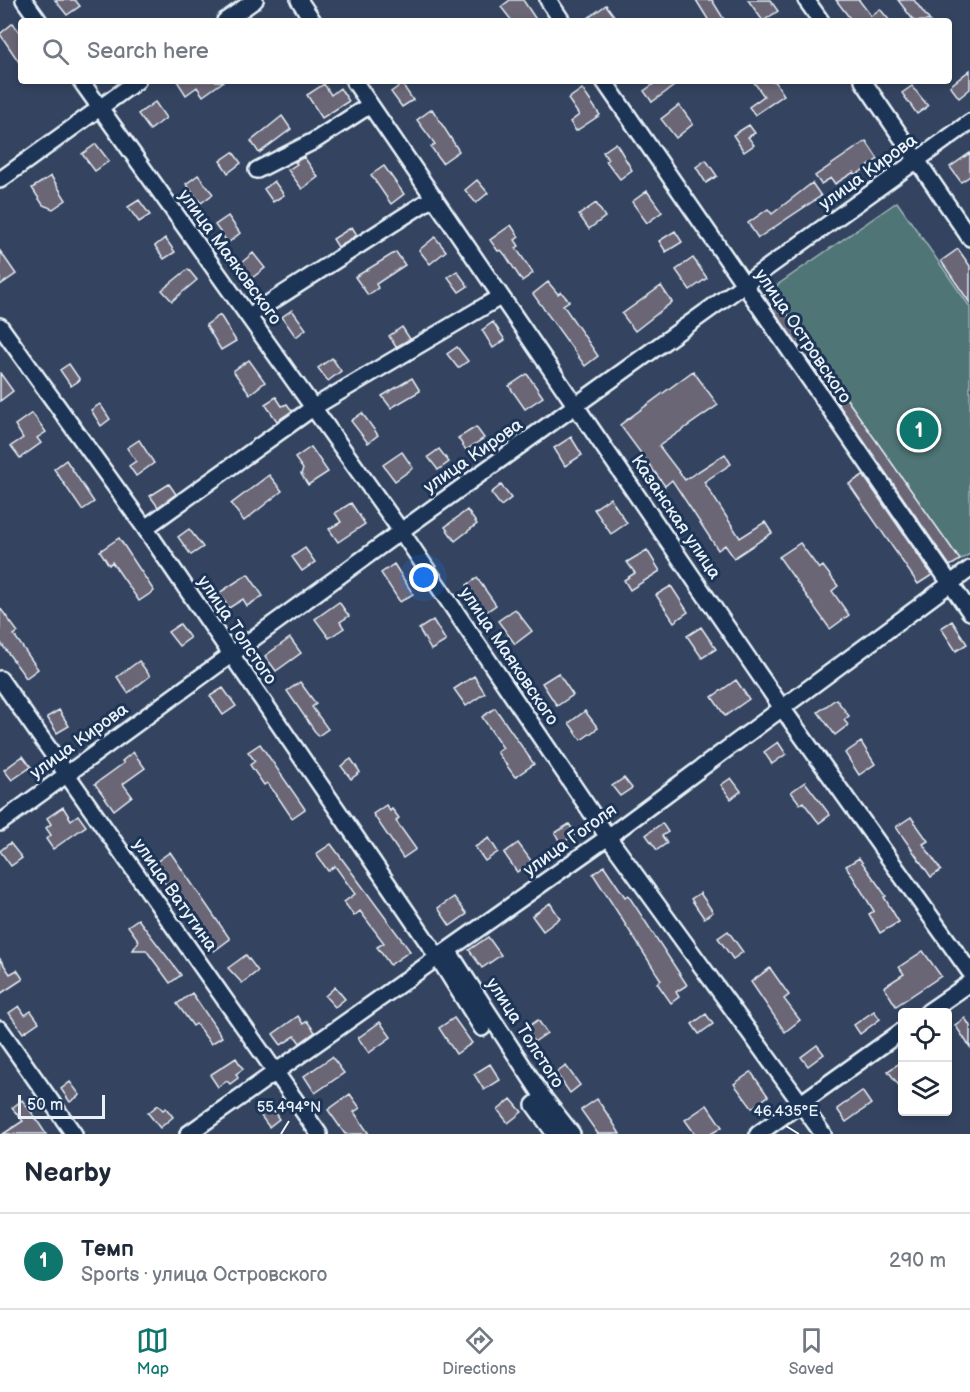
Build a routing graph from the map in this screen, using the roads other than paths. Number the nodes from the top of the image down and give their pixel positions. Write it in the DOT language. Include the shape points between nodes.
graph roads {
  1 [pos="24,0"];
  2 [pos="255,0"];
  3 [pos="299,0"];
  4 [pos="548,0"];
  5 [pos="807,0"];
  6 [pos="37,18"];
  7 [pos="229,18"];
  8 [pos="311,18"];
  9 [pos="560,18"];
  10 [pos="819,18"];
  11 [pos="83,84"];
  12 [pos="133,84"];
  13 [pos="356,84"];
  14 [pos="606,84"];
  15 [pos="865,84"];
  16 [pos="370,105"];
  17 [pos="99,107"];
  18 [pos="970,122"];
  19 [pos="918,160"];
  20 [pos="257,170"];
  21 [pos="0,180"];
  22 [pos="434,197"];
  23 [pos="970,238"];
  24 [pos="744,284"];
  25 [pos="500,297"];
  26 [pos="249,316"];
  27 [pos="0,326"];
  28 [pos="577,405"];
  29 [pos="314,407"];
  30 [pos="145,528"];
  31 [pos="401,531"];
  32 [pos="970,569"];
  33 [pos="948,583"];
  34 [pos="970,612"];
  35 [pos="230,655"];
  36 [pos="0,679"];
  37 [pos="782,708"];
  38 [pos="67,774"];
  39 [pos="0,823"];
  40 [pos="608,837"];
  41 [pos="444,955"];
  42 [pos="970,972"];
  43 [pos="968,987"];
  44 [pos="934,1008"];
  45 [pos="482,1028"];
  46 [pos="0,1029"];
  47 [pos="898,1034"];
  48 [pos="275,1073"];
  49 [pos="543,1097"];
  50 [pos="801,1102"];
  51 [pos="74,1134"];
  52 [pos="188,1134"];
  53 [pos="319,1134"];
  54 [pos="555,1134"];
  55 [pos="572,1134"];
  56 [pos="758,1134"];
  57 [pos="823,1134"];
  1 -- 6 [label="street"];
  2 -- 7 [label="street"];
  3 -- 8 [label="street"];
  4 -- 9 [label="street"];
  5 -- 10 [label="street"];
  11 -- 17 [label="street, улица Маяковского"];
  12 -- 17 [label="street"];
  13 -- 16 [label="street, Казанская улица"];
  14 -- 24 [label="street, улица Островского"];
  15 -- 19 [label="street"];
  16 -- 20 [label="street" via="314,141"];
  16 -- 22 [label="street, Казанская улица"];
  17 -- 21 [label="street"];
  17 -- 26 [label="street, улица Маяковского"];
  18 -- 19 [label="street, улица Кирова"];
  19 -- 23 [label="street"];
  19 -- 24 [label="street, улица Кирова"];
  22 -- 25 [label="street, Казанская улица"];
  22 -- 26 [label="street"];
  24 -- 28 [label="street, улица Кирова"];
  24 -- 33 [label="street, улица Островского"];
  25 -- 28 [label="street, Казанская улица"];
  25 -- 29 [label="street"];
  26 -- 29 [label="street, улица Маяковского"];
  27 -- 30 [label="street, улица Толстого"];
  28 -- 31 [label="street, улица Кирова"];
  28 -- 37 [label="street, Казанская улица"];
  29 -- 30 [label="street"];
  29 -- 31 [label="street, улица Маяковского"];
  30 -- 35 [label="street, улица Толстого"];
  31 -- 35 [label="street, улица Кирова"];
  31 -- 40 [label="street, улица Маяковского"];
  32 -- 33 [label="street, улица Гоголя"];
  33 -- 34 [label="street, улица Островского"];
  33 -- 37 [label="street, улица Гоголя"];
  35 -- 38 [label="street, улица Кирова"];
  35 -- 41 [label="street, улица Толстого"];
  36 -- 38 [label="street, улица Ватутина"];
  37 -- 40 [label="street, улица Гоголя"];
  37 -- 42 [label="street, Казанская улица"];
  38 -- 39 [label="street, улица Кирова"];
  38 -- 48 [label="street, улица Ватутина"];
  40 -- 41 [label="street, улица Гоголя"];
  40 -- 50 [label="street, улица Маяковского"];
  41 -- 45 [label="street"];
  41 -- 48 [label="street, улица Гоголя"];
  41 -- 49 [label="street, улица Толстого"];
  43 -- 44 [label="street"];
  46 -- 51 [label="street"];
  47 -- 50 [label="street"];
  48 -- 52 [label="street, улица Гоголя"];
  48 -- 53 [label="street, улица Ватутина"];
  49 -- 54 [label="street" via="534,1105"];
  49 -- 55 [label="street, улица Толстого"];
  50 -- 56 [label="street"];
  50 -- 57 [label="street, улица Маяковского"];
}
